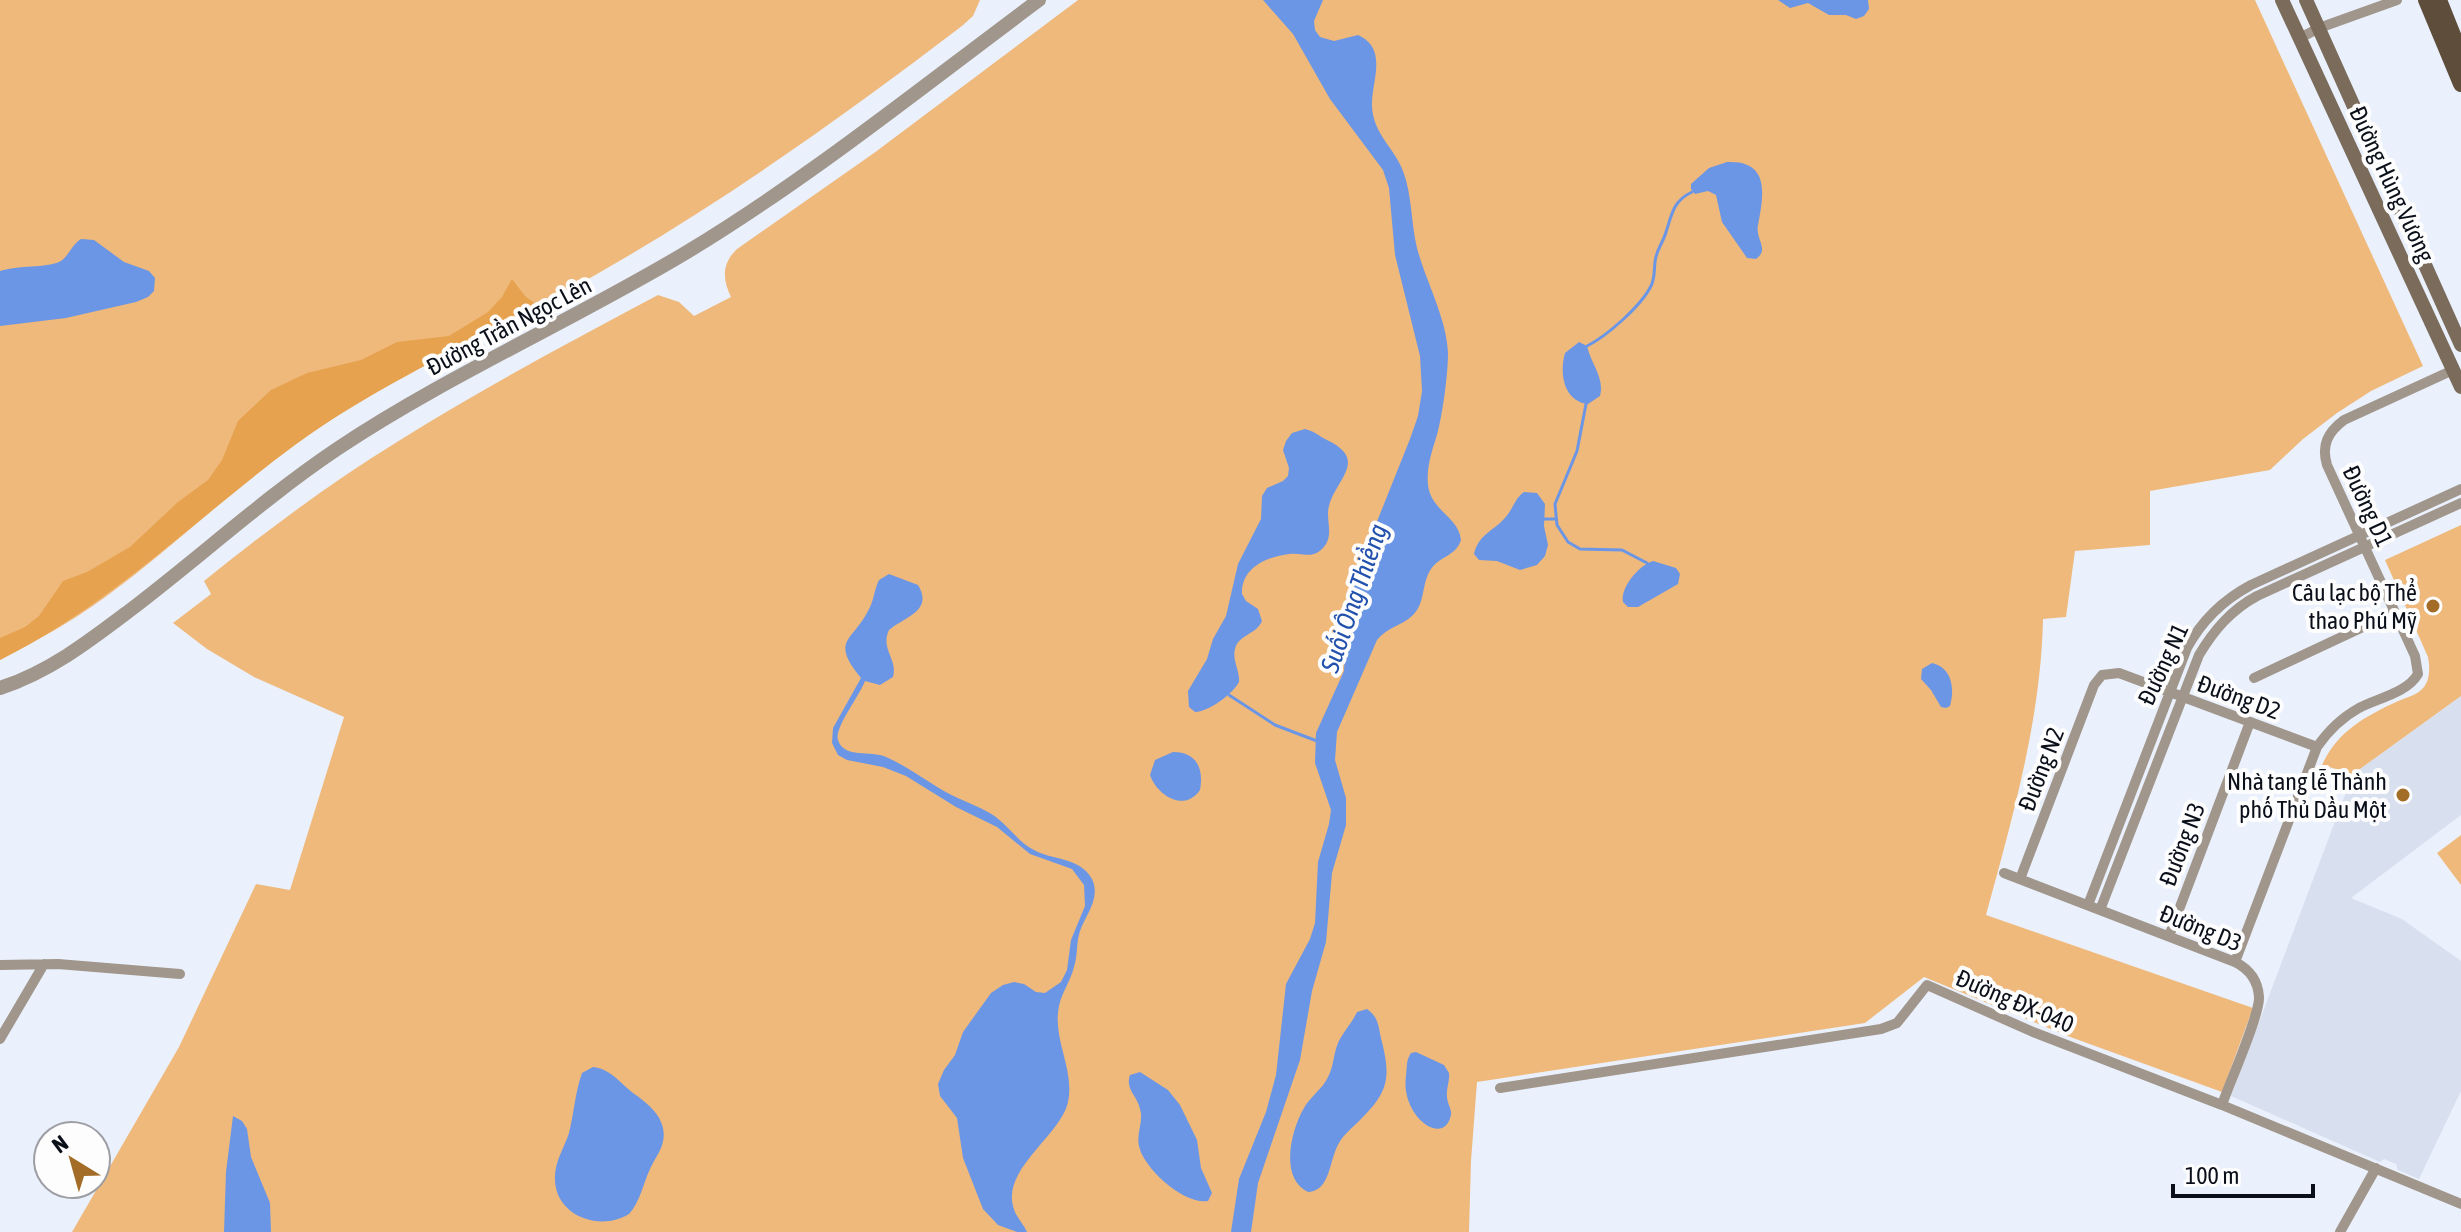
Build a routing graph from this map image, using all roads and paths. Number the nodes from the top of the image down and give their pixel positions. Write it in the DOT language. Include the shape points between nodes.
graph roads {
  1 [pos="1039,0"];
  2 [pos="2282,0"];
  3 [pos="2306,0"];
  4 [pos="2397,0"];
  5 [pos="2426,0"];
  6 [pos="2439,0"];
  7 [pos="2319,28"];
  8 [pos="2300,38"];
  9 [pos="2459,44"];
  10 [pos="2461,84"];
  11 [pos="2461,345"];
  12 [pos="2457,369"];
  13 [pos="2461,387"];
  14 [pos="2461,489"];
  15 [pos="2461,503"];
  16 [pos="2360,535"];
  17 [pos="2365,547"];
  18 [pos="2395,612"];
  19 [pos="2102,675"];
  20 [pos="2254,678"];
  21 [pos="0,688"];
  22 [pos="2170,692"];
  23 [pos="2183,697"];
  24 [pos="2250,722"];
  25 [pos="2317,747"];
  26 [pos="2004,873"];
  27 [pos="2020,879"];
  28 [pos="2088,905"];
  29 [pos="2100,910"];
  30 [pos="2169,936"];
  31 [pos="2235,962"];
  32 [pos="44,964"];
  33 [pos="0,965"];
  34 [pos="180,974"];
  35 [pos="0,1039"];
  36 [pos="1500,1088"];
  37 [pos="2222,1105"];
  38 [pos="2376,1168"];
  39 [pos="2461,1204"];
  40 [pos="2340,1232"];
  1 -- 21 [label="street, Đường Trần Ngọc Lên" via="755,208 640,280 351,440 90,641"];
  2 -- 8 [label="main road, Đường Hùng Vương"];
  3 -- 7 [label="main road, Đường Hùng Vương"];
  4 -- 7 [label="street"];
  5 -- 10 [label="main road"];
  6 -- 9 [label="main road"];
  7 -- 8 [label="street"];
  7 -- 11 [label="main road, Đường Hùng Vương"];
  8 -- 12 [label="main road, Đường Hùng Vương"];
  12 -- 13 [label="main road, Đường Hùng Vương"];
  12 -- 16 [label="street, Đường D1" via="2344,420 2330,433 2325,459"];
  14 -- 16 [label="street, Đường N1"];
  15 -- 17 [label="street, Đường N1"];
  16 -- 17 [label="street, Đường D1"];
  16 -- 22 [label="street, Đường N1" via="2251,585 2220,605 2193,636"];
  17 -- 18 [label="street, Đường D1"];
  17 -- 23 [label="street, Đường N1" via="2238,608 2206,643"];
  18 -- 20 [label="street"];
  18 -- 25 [label="street, Đường D1" via="2417,661 2417,677 2349,714"];
  19 -- 22 [label="street, Đường D2" via="2119,673"];
  19 -- 27 [label="street, Đường N2"];
  22 -- 23 [label="street, Đường D2"];
  22 -- 28 [label="street, Đường N1"];
  23 -- 24 [label="street, Đường D2"];
  23 -- 29 [label="street, Đường N1"];
  24 -- 25 [label="street, Đường D2"];
  24 -- 30 [label="street, Đường N3"];
  25 -- 31 [label="street"];
  26 -- 27 [label="street, Đường D3"];
  27 -- 28 [label="street, Đường D3"];
  28 -- 29 [label="street, Đường D3"];
  29 -- 30 [label="street, Đường D3"];
  30 -- 31 [label="street, Đường D3"];
  31 -- 37 [label="street, Đường D3" via="2254,979 2259,1000"];
  32 -- 33 [label="street"];
  32 -- 34 [label="street"];
  32 -- 35 [label="street"];
  36 -- 37 [label="street, Đường ĐX-040" via="1881,1029 1897,1023 1927,985"];
  37 -- 38 [label="street, Đường ĐX-040"];
  38 -- 39 [label="street, Đường ĐX-040"];
  38 -- 40 [label="street"];
}
